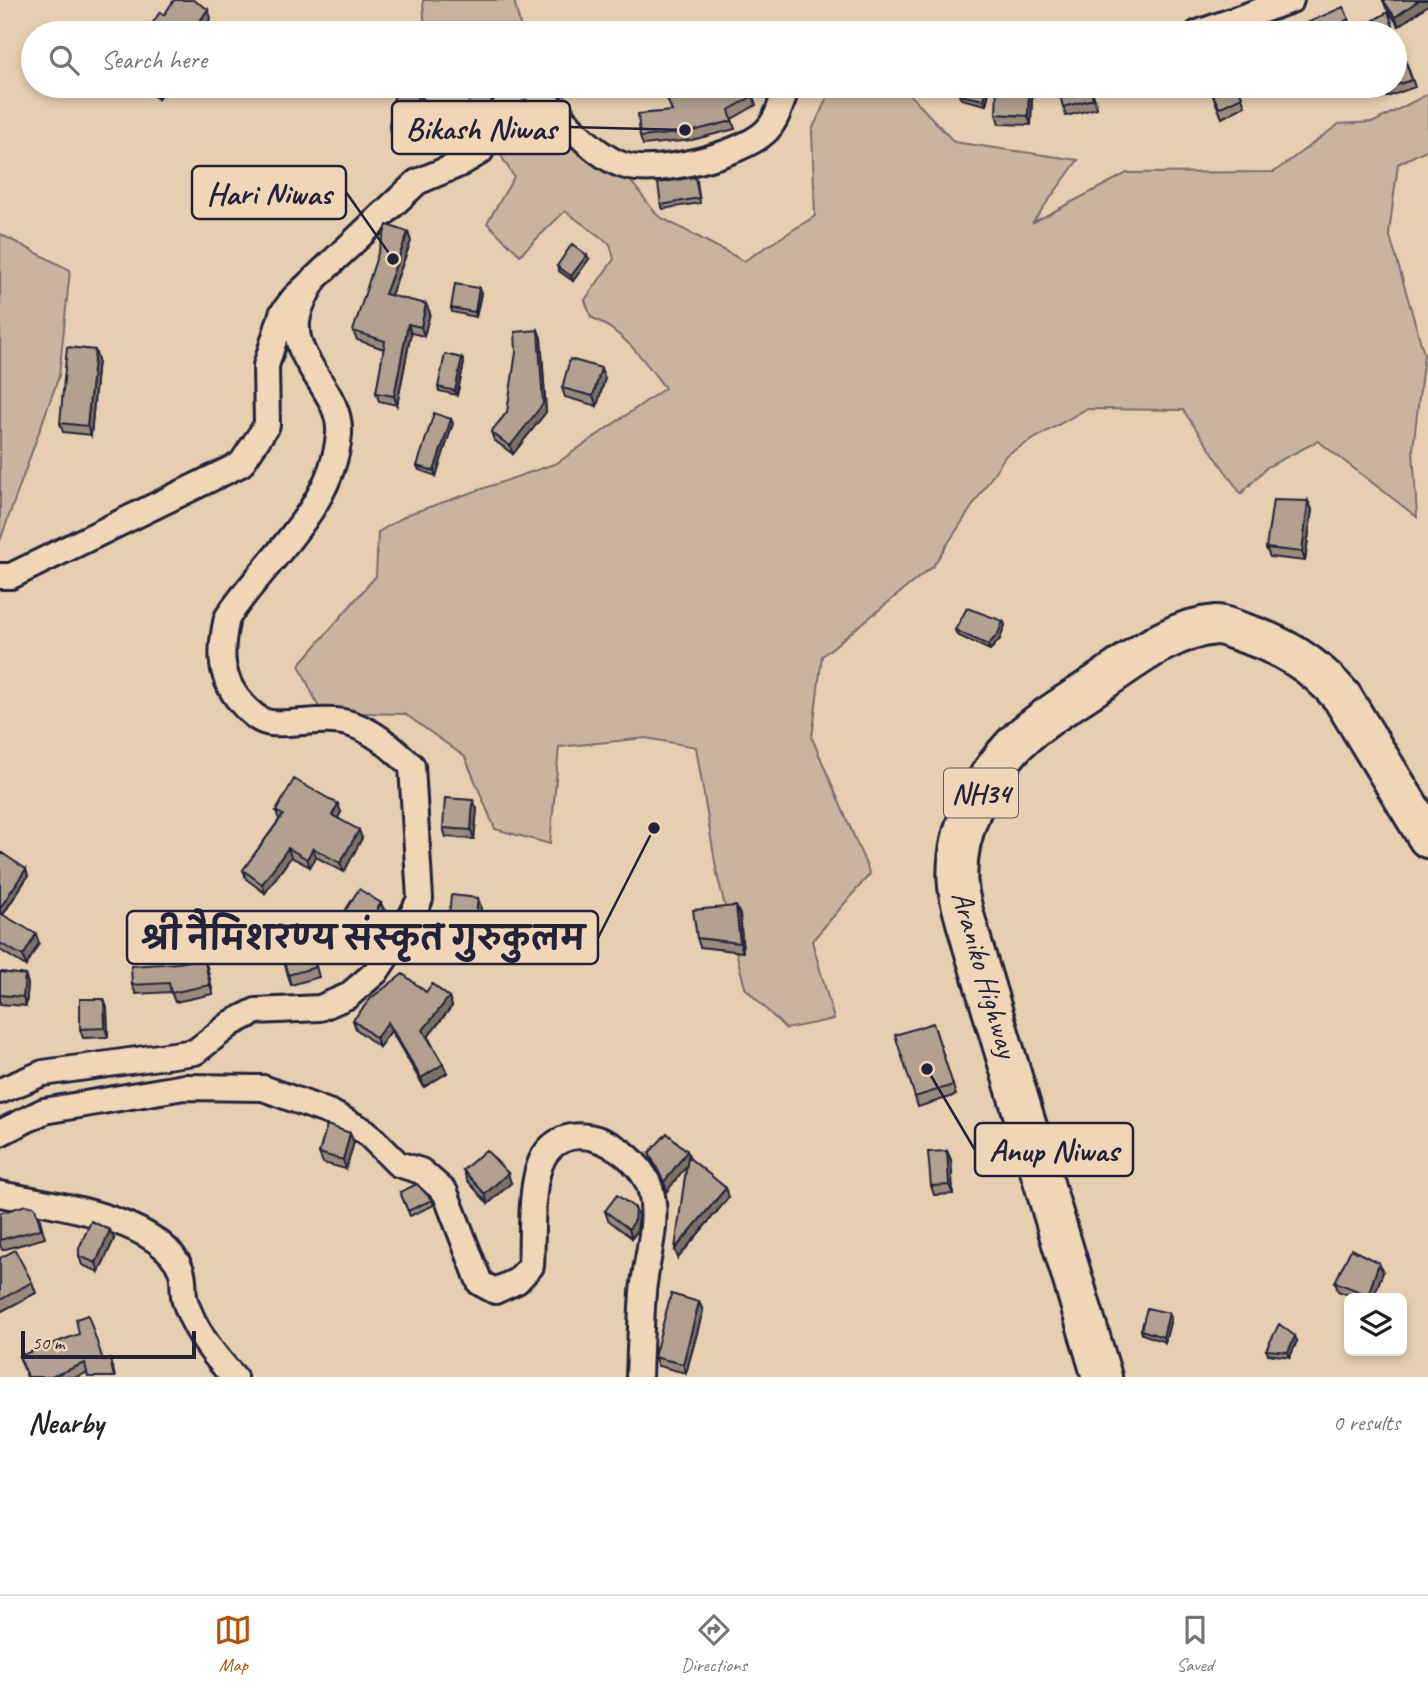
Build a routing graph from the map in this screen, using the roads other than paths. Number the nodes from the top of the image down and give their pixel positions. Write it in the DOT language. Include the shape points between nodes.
graph roads {
  1 [pos="1291,0"];
  2 [pos="1232,21"];
  3 [pos="509,98"];
  4 [pos="543,98"];
  5 [pos="784,98"];
  6 [pos="313,282"];
  7 [pos="0,576"];
  8 [pos="1428,838"];
  9 [pos="0,1091"];
  10 [pos="0,1133"];
  11 [pos="0,1194"];
  12 [pos="234,1377"];
  13 [pos="639,1377"];
  14 [pos="1102,1377"];
  1 -- 2 [label="street"];
  3 -- 6 [label="street" via="480,152 416,182"];
  4 -- 5 [label="street" via="610,159 641,168 737,151 766,132"];
  6 -- 7 [label="street" via="282,314 266,366 267,425 241,464 11,576"];
  6 -- 9 [label="street" via="298,316 296,337 332,403 340,432 335,457 325,488 227,618 222,667 231,693 254,716 269,723 348,723 377,735 412,766 420,899 376,972 348,996 320,1008 256,1011 195,1052 43,1073"];
  8 -- 14 [label="highway, Araniko Highway / NH34" via="1342,697 1326,679 1278,645 1217,625 1166,639 1140,655 1035,727 988,781 962,837 958,887"];
  10 -- 13 [label="street" via="44,1111 184,1087 263,1088 331,1112 366,1132 398,1164 435,1181 444,1192 480,1283 495,1291 517,1281 531,1266 534,1179 544,1156 567,1136 602,1141 635,1161 651,1191 654,1211 643,1290"];
  11 -- 12 [label="street" via="90,1212 151,1236 176,1259 190,1315"];
}
